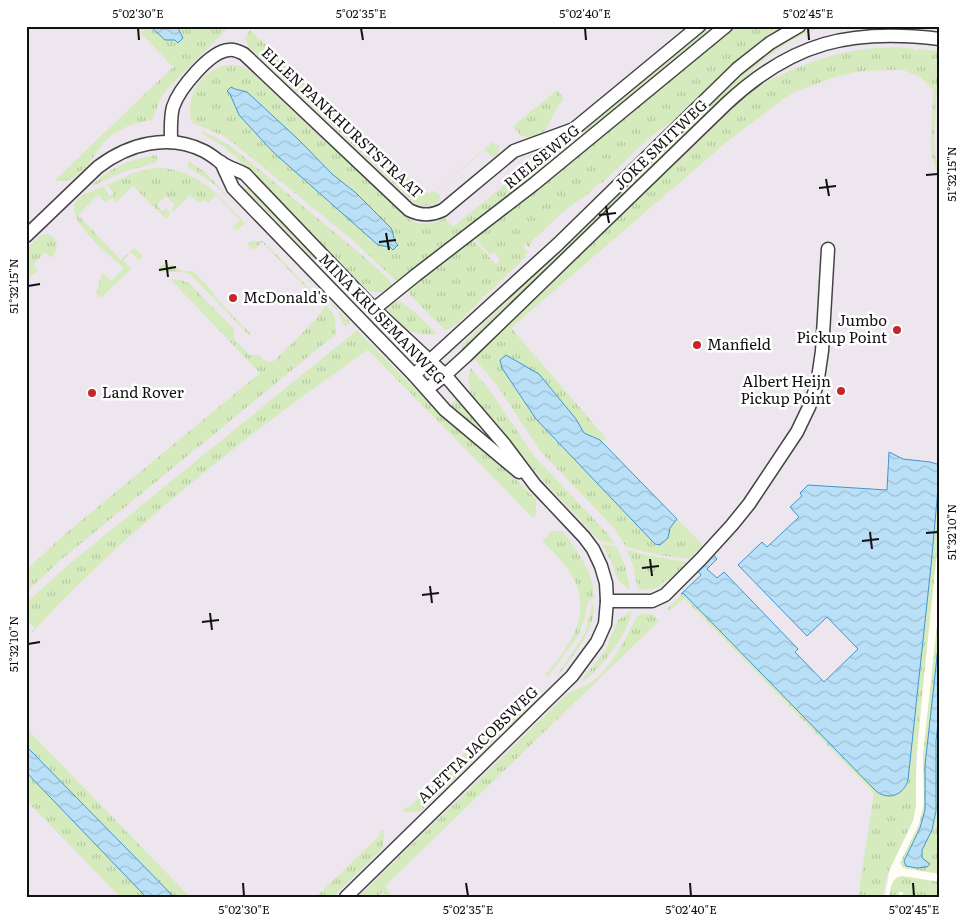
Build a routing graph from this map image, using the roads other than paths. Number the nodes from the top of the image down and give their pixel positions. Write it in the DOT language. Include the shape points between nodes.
graph roads {
  1 [pos="699,26"];
  2 [pos="726,26"];
  3 [pos="799,26"];
  4 [pos="940,39"];
  5 [pos="171,142"];
  6 [pos="221,162"];
  7 [pos="26,236"];
  8 [pos="828,249"];
  9 [pos="374,309"];
  10 [pos="430,360"];
  11 [pos="414,375"];
  12 [pos="445,375"];
  13 [pos="428,389"];
  14 [pos="536,485"];
  15 [pos="607,601"];
  16 [pos="346,897"];
  1 -- 5 [label="street, ELLEN PANKHURSTSTRAAT" via="574,129 514,151 434,214 418,215 409,210 244,54 231,49 212,58 180,93 173,107"];
  2 -- 9 [label="street, RIELSEWEG" via="534,184"];
  3 -- 10 [label="street, JOKE SMITWEG" via="770,43 737,69 558,244"];
  4 -- 12 [label="street, JOKE SMITWEG" via="857,36 800,52 761,74"];
  5 -- 6 [label="street, MINA KRUSEMANWEG" via="203,150"];
  5 -- 7 [label="street, MINA KRUSEMANWEG" via="135,146 110,158"];
  6 -- 9 [label="street, MINA KRUSEMANWEG" via="244,174"];
  6 -- 11 [label="street, MINA KRUSEMANWEG" via="233,188"];
  8 -- 15 [label="street" via="817,385 797,432 732,525 665,595 652,601"];
  9 -- 10 [label="street, MINA KRUSEMANWEG"];
  10 -- 11 [label="street, JOKE SMITWEG"];
  10 -- 12 [label="street, MINA KRUSEMANWEG"];
  11 -- 13 [label="street, MINA KRUSEMANWEG"];
  12 -- 13 [label="street, JOKE SMITWEG"];
  12 -- 14 [label="street, MINA KRUSEMANWEG"];
  13 -- 14 [label="street, MINA KRUSEMANWEG" via="445,410"];
  14 -- 15 [label="street, MINA KRUSEMANWEG" via="593,549 606,583"];
  15 -- 16 [label="street, ALETTA JACOBSWEG" via="605,624 597,642 572,676"];
}
